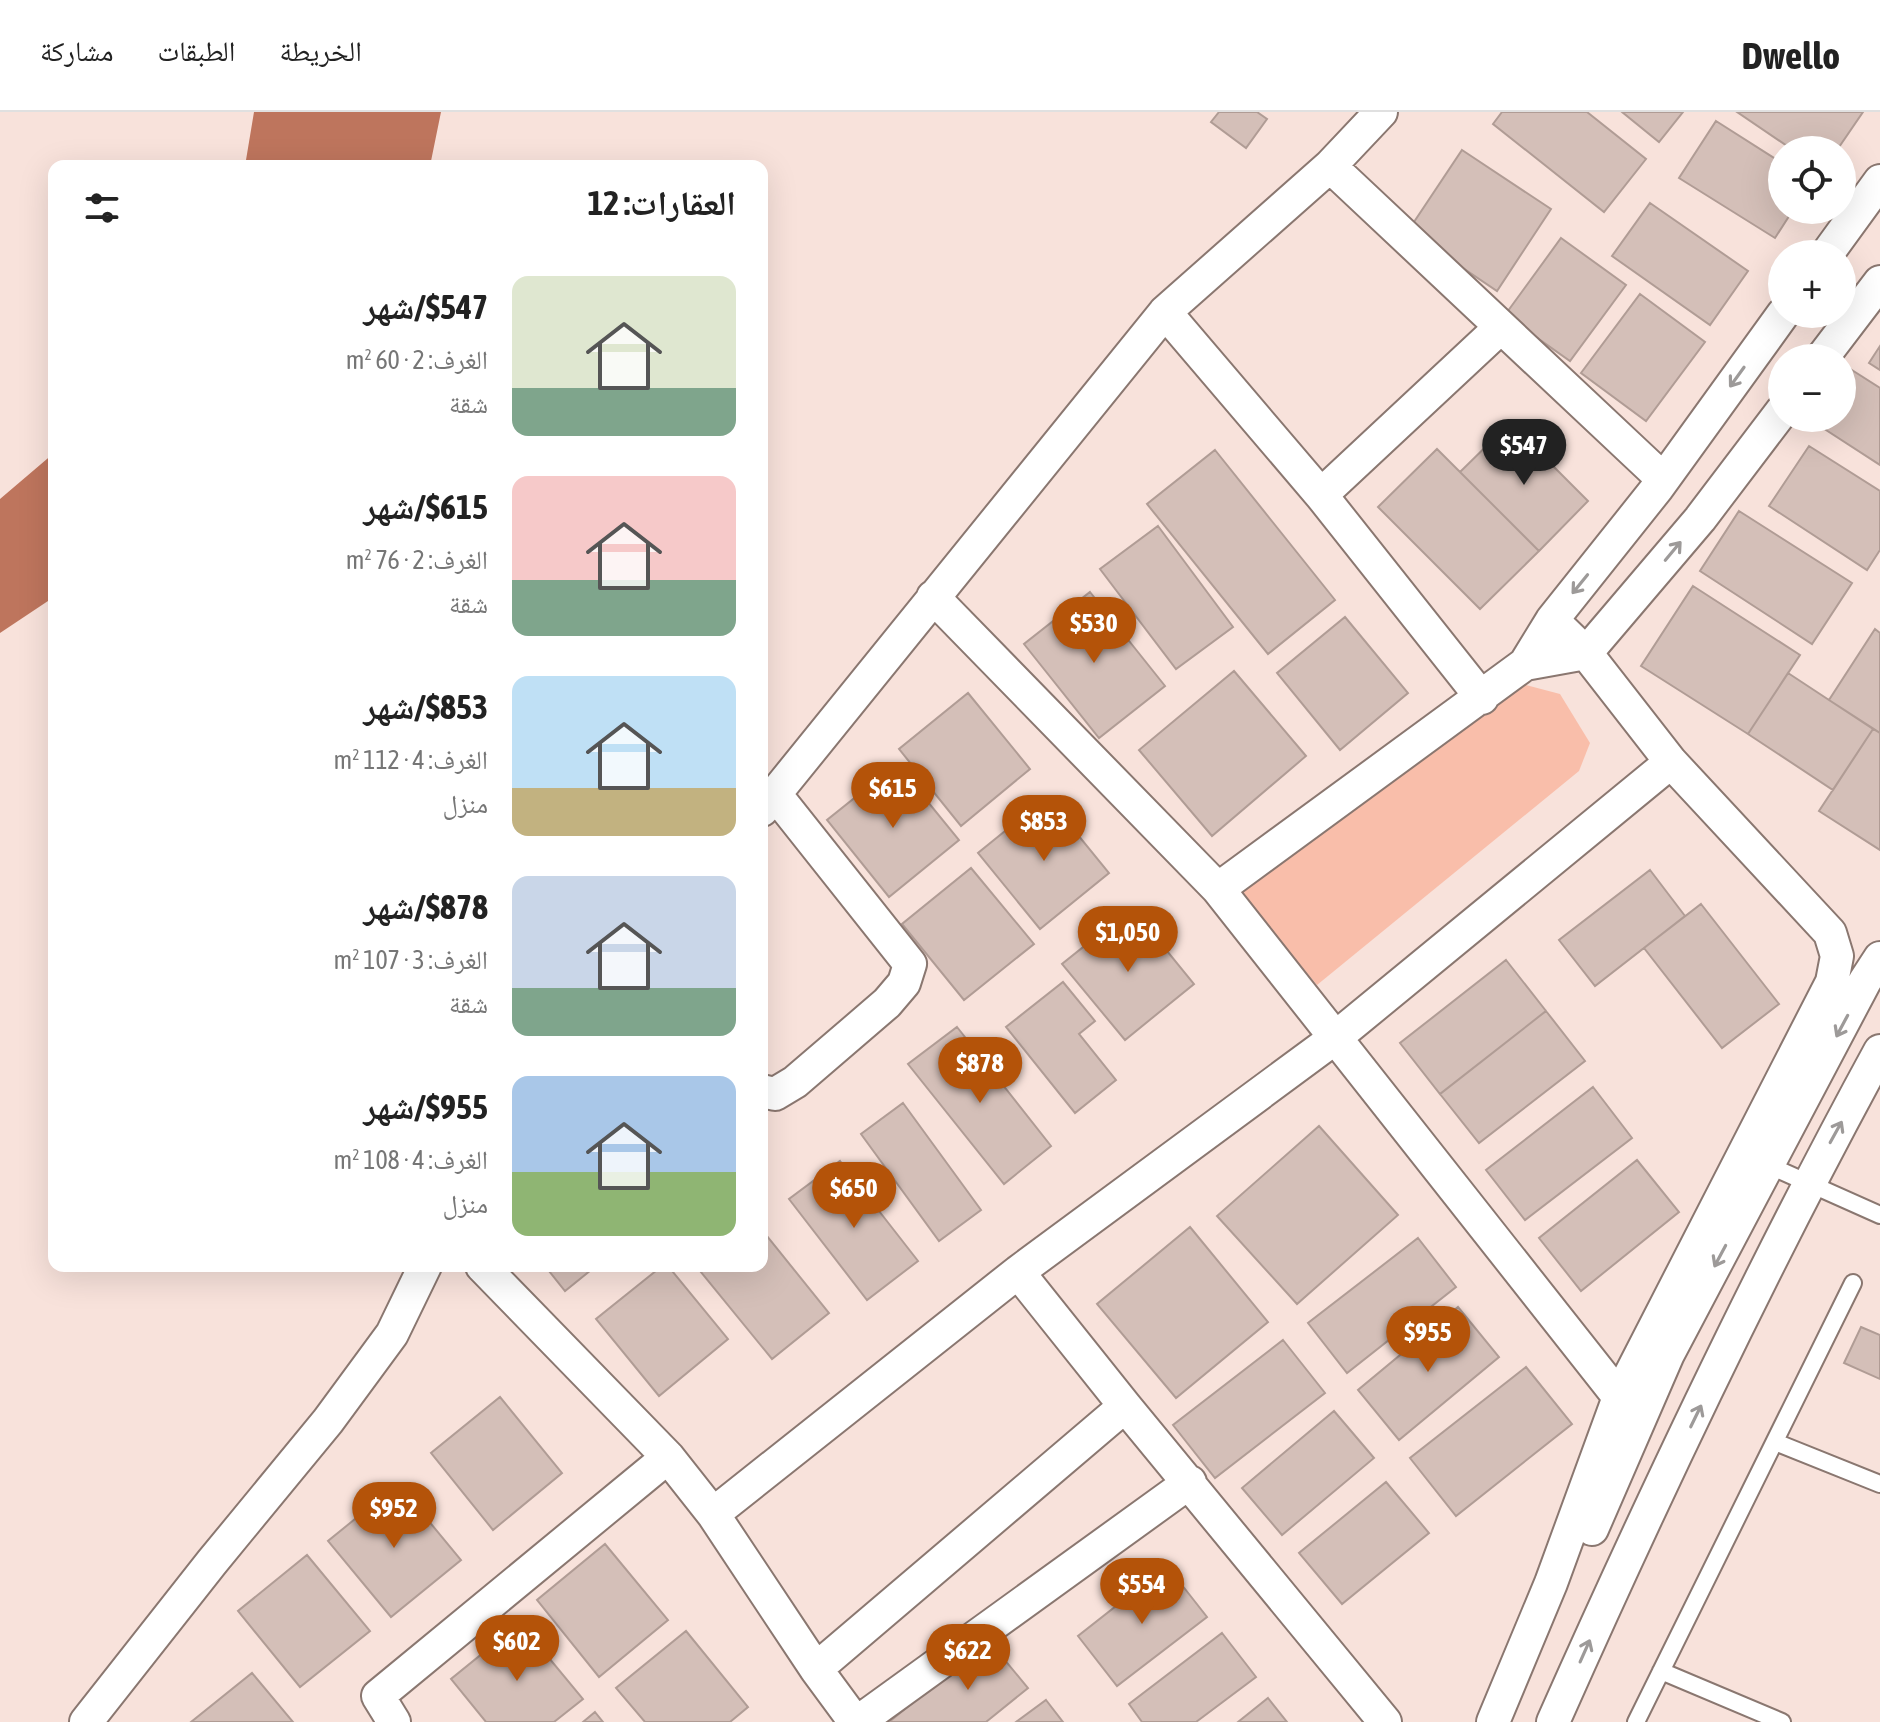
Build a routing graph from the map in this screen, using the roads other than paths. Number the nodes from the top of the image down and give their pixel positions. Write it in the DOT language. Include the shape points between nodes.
graph roads {
  1 [pos="1381,112"];
  2 [pos="1330,166"];
  3 [pos="1880,181"];
  4 [pos="1837,240"];
  5 [pos="1880,282"];
  6 [pos="1165,312"];
  7 [pos="1501,327"];
  8 [pos="1773,328"];
  9 [pos="1833,344"];
  10 [pos="1768,429"];
  11 [pos="1663,479"];
  12 [pos="1321,495"];
  13 [pos="933,597"];
  14 [pos="1552,620"];
  15 [pos="1586,653"];
  16 [pos="1525,664"];
  17 [pos="1482,698"];
  18 [pos="1671,762"];
  19 [pos="768,802"];
  20 [pos="1218,889"];
  21 [pos="1880,958"];
  22 [pos="1335,1038"];
  23 [pos="1880,1051"];
  24 [pos="768,1092"];
  25 [pos="1768,1165"];
  26 [pos="1808,1183"];
  27 [pos="1880,1215"];
  28 [pos="422,1272"];
  29 [pos="488,1272"];
  30 [pos="1018,1272"];
  31 [pos="1853,1283"];
  32 [pos="1619,1397"];
  33 [pos="1125,1406"];
  34 [pos="1775,1442"];
  35 [pos="668,1457"];
  36 [pos="1190,1482"];
  37 [pos="1880,1484"];
  38 [pos="713,1514"];
  39 [pos="816,1669"];
  40 [pos="1661,1671"];
  41 [pos="86,1722"];
  42 [pos="394,1722"];
  43 [pos="856,1722"];
  44 [pos="1385,1722"];
  45 [pos="1493,1722"];
  46 [pos="1507,1722"];
  47 [pos="1553,1722"];
  48 [pos="1636,1722"];
  49 [pos="1782,1722"];
  1 -- 2 [label="street"];
  2 -- 6 [label="street"];
  2 -- 7 [label="street"];
  3 -- 4 [label="street"];
  5 -- 9 [label="street"];
  6 -- 12 [label="street"];
  6 -- 13 [label="street"];
  7 -- 11 [label="street"];
  7 -- 12 [label="street"];
  8 -- 11 [label="street, one-way"];
  15 -- 10 [label="street, one-way"];
  11 -- 14 [label="street, one-way"];
  12 -- 17 [label="street"];
  13 -- 19 [label="street"];
  13 -- 20 [label="street"];
  14 -- 15 [label="street"];
  14 -- 16 [label="street"];
  15 -- 16 [label="street"];
  15 -- 18 [label="street"];
  16 -- 17 [label="street"];
  17 -- 20 [label="street"];
  18 -- 22 [label="street"];
  18 -- 32 [label="street" via="1830,933 1837,956 1832,982"];
  19 -- 24 [label="street" via="910,964 904,983 887,1003 795,1082 775,1094"];
  20 -- 22 [label="street"];
  21 -- 25 [label="street, one-way"];
  22 -- 30 [label="street"];
  22 -- 32 [label="street"];
  26 -- 23 [label="street, one-way"];
  25 -- 26 [label="lane"];
  25 -- 46 [label="street, one-way" via="1668,1354"];
  26 -- 27 [label="lane"];
  47 -- 26 [label="street, one-way"];
  28 -- 41 [label="street" via="392,1334 328,1421"];
  29 -- 35 [label="street"];
  30 -- 33 [label="street"];
  30 -- 38 [label="street"];
  31 -- 34 [label="lane"];
  32 -- 45 [label="street"];
  33 -- 36 [label="street"];
  33 -- 39 [label="street"];
  34 -- 37 [label="lane"];
  34 -- 40 [label="lane"];
  35 -- 38 [label="street"];
  35 -- 42 [label="street" via="378,1696"];
  36 -- 43 [label="street"];
  36 -- 44 [label="street"];
  38 -- 39 [label="street"];
  39 -- 43 [label="street"];
  40 -- 48 [label="lane"];
  40 -- 49 [label="lane"];
}
